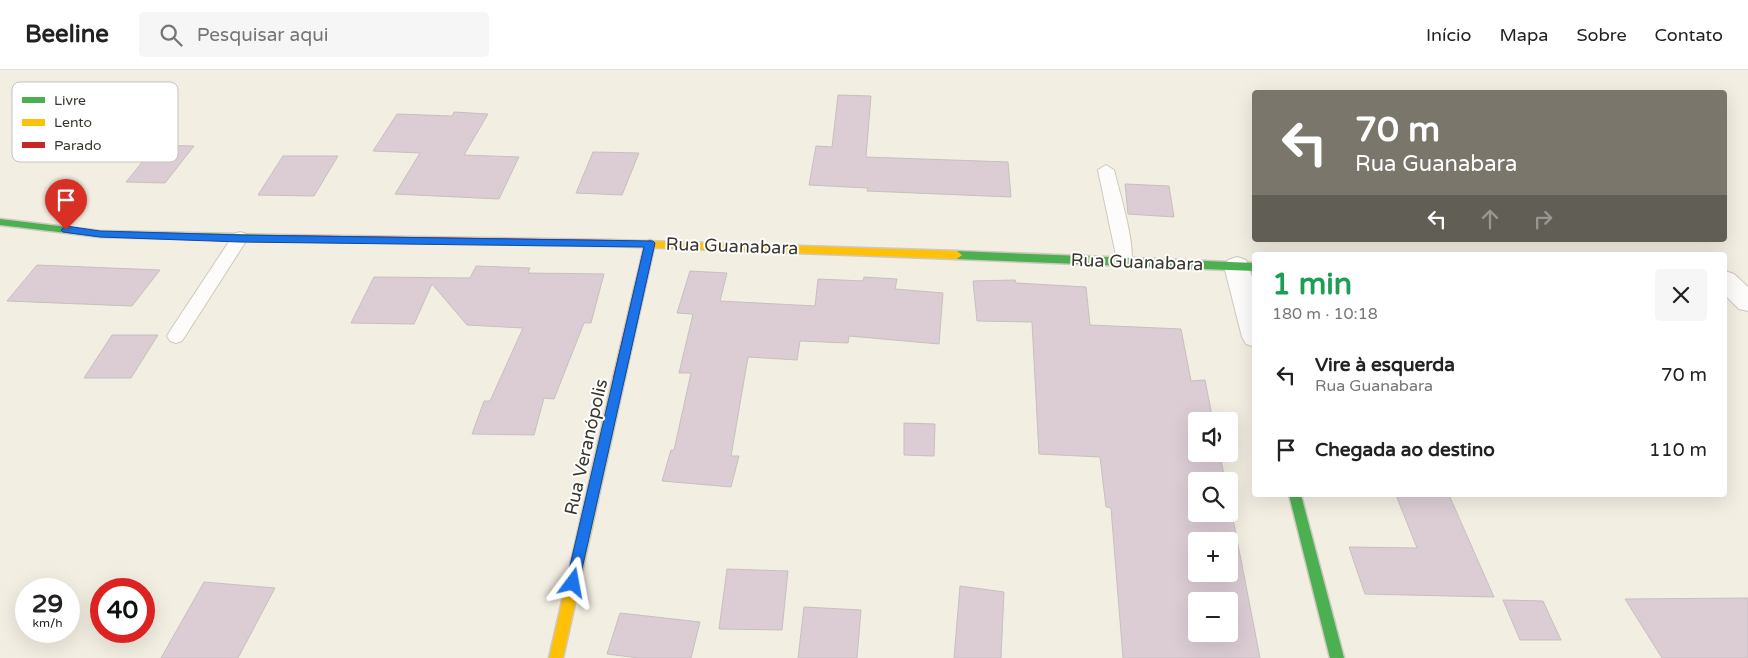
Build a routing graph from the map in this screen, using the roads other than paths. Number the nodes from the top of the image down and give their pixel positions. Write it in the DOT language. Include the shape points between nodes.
graph roads {
  1 [pos="1106,170"];
  2 [pos="0,222"];
  3 [pos="240,238"];
  4 [pos="650,243"];
  5 [pos="1124,261"];
  6 [pos="1246,266"];
  7 [pos="1748,274"];
  8 [pos="1727,278"];
  9 [pos="1727,280"];
  10 [pos="1748,302"];
  11 [pos="1252,313"];
  12 [pos="176,336"];
  13 [pos="1296,497"];
  14 [pos="556,658"];
  15 [pos="1337,658"];
  1 -- 5 [label="lane"];
  2 -- 3 [label="street, Rua Guanabara" via="100,234"];
  3 -- 4 [label="street, Rua Guanabara"];
  3 -- 12 [label="lane"];
  4 -- 5 [label="street, Rua Guanabara"];
  4 -- 14 [label="street, Rua Veranópolis"];
  5 -- 6 [label="street, Rua Guanabara"];
  6 -- 11 [label="street"];
  7 -- 8 [label="street"];
  9 -- 10 [label="street"];
  13 -- 15 [label="street"];
}
